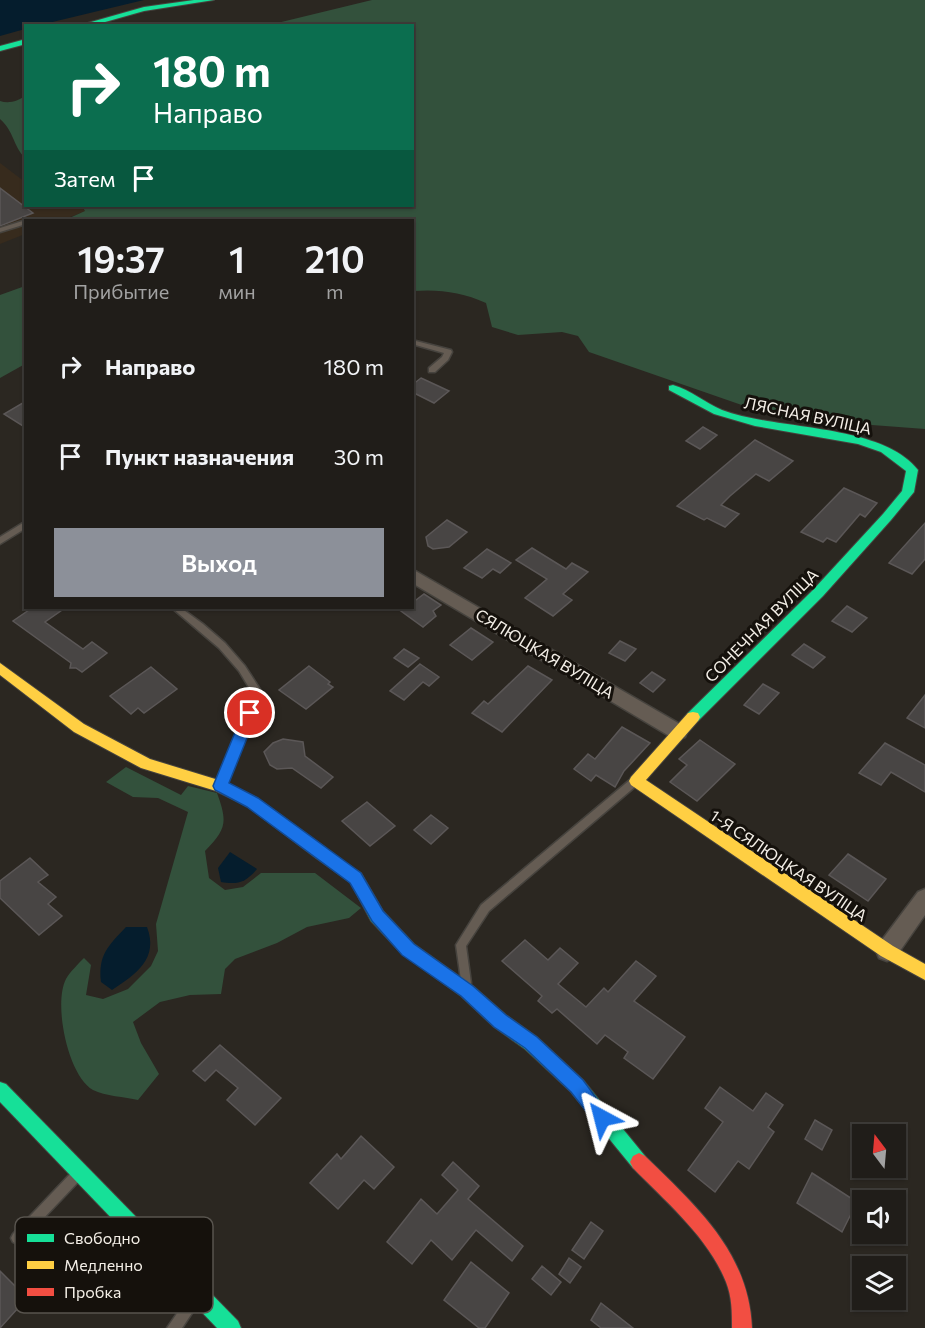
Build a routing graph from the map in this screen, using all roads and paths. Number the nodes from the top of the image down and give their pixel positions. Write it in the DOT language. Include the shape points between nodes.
graph roads {
  1 [pos="210,0"];
  2 [pos="88,24"];
  3 [pos="24,43"];
  4 [pos="0,49"];
  5 [pos="24,223"];
  6 [pos="0,230"];
  7 [pos="414,343"];
  8 [pos="432,370"];
  9 [pos="673,388"];
  10 [pos="908,492"];
  11 [pos="24,525"];
  12 [pos="0,541"];
  13 [pos="414,576"];
  14 [pos="177,609"];
  15 [pos="0,668"];
  16 [pos="678,732"];
  17 [pos="636,781"];
  18 [pos="220,786"];
  19 [pos="925,898"];
  20 [pos="887,951"];
  21 [pos="925,973"];
  22 [pos="467,991"];
  23 [pos="0,1090"];
  24 [pos="80,1172"];
  25 [pos="37,1217"];
  26 [pos="124,1217"];
  27 [pos="213,1309"];
  28 [pos="185,1313"];
  29 [pos="174,1328"];
  30 [pos="231,1328"];
  31 [pos="742,1328"];
  1 -- 2 [label="street" via="144,9"];
  3 -- 4 [label="street"];
  5 -- 6 [label="lane"];
  7 -- 8 [label="lane" via="448,352"];
  9 -- 10 [label="street, ЛЯСНАЯ ВУЛІЦА" via="718,412 885,449 912,470"];
  10 -- 16 [label="street, СОНЕЧНАЯ ВУЛІЦА" via="818,593"];
  11 -- 12 [label="lane"];
  13 -- 16 [label="street, СЯЛЮЦКАЯ ВУЛІЦА"];
  14 -- 18 [label="lane" via="208,630 258,694"];
  15 -- 18 [label="street" via="80,728 146,764"];
  16 -- 17 [label="street, СОНЕЧНАЯ ВУЛІЦА"];
  17 -- 20 [label="street, 1-Я СЯЛЮЦКАЯ ВУЛІЦА"];
  17 -- 22 [label="lane" via="485,908 461,945"];
  18 -- 22 [label="street" via="252,802 356,878 378,916 408,950"];
  19 -- 20 [label="street"];
  20 -- 21 [label="street, 1-Я СЯЛЮЦКАЯ ВУЛІЦА"];
  22 -- 31 [label="street" via="577,1086 628,1150 712,1238 738,1289"];
  23 -- 24 [label="street"];
  24 -- 25 [label="lane"];
  24 -- 26 [label="street"];
  27 -- 30 [label="street"];
  28 -- 29 [label="lane"];
}
